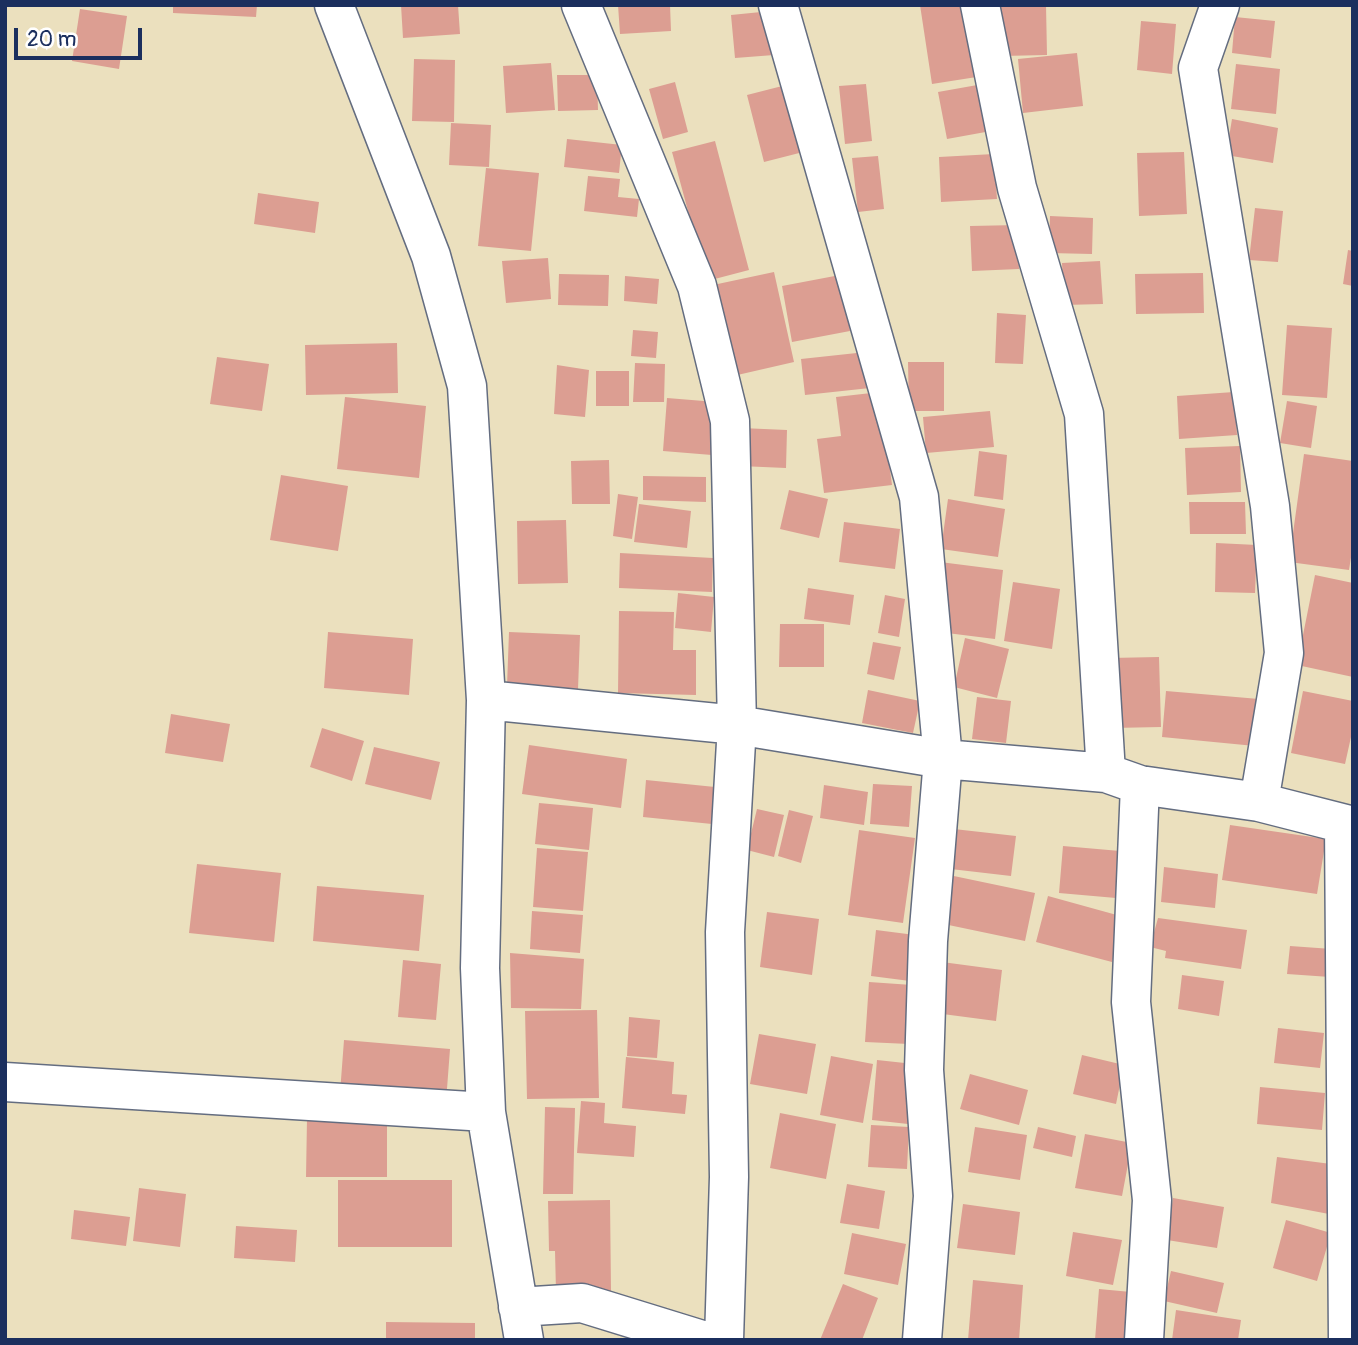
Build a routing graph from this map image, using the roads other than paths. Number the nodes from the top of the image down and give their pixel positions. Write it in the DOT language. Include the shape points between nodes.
graph roads {
  1 [pos="334,5"];
  2 [pos="581,5"];
  3 [pos="778,5"];
  4 [pos="980,5"];
  5 [pos="1220,5"];
  6 [pos="486,699"];
  7 [pos="737,725"];
  8 [pos="943,759"];
  9 [pos="1123,779"];
  10 [pos="1259,802"];
  11 [pos="1348,825"];
  12 [pos="5,1082"];
  13 [pos="486,1112"];
  14 [pos="521,1324"];
  15 [pos="702,1340"];
  16 [pos="724,1340"];
  17 [pos="922,1340"];
  18 [pos="1144,1340"];
  19 [pos="1348,1340"];
  1 -- 6 [label="street" via="430,256 467,386"];
  2 -- 7 [label="street" via="697,286 730,421"];
  3 -- 8 [label="street" via="919,497"];
  4 -- 9 [label="street" via="1017,188 1084,414"];
  5 -- 10 [label="street" via="1198,68 1270,506 1284,653"];
  6 -- 7 [label="street"];
  6 -- 13 [label="street" via="480,968"];
  7 -- 8 [label="street"];
  7 -- 16 [label="street" via="725,932 729,1177"];
  8 -- 9 [label="street"];
  8 -- 17 [label="street" via="928,941 924,1070 933,1196"];
  9 -- 10 [label="street"];
  9 -- 18 [label="street" via="1130,1002 1152,1200"];
  10 -- 11 [label="street"];
  11 -- 19 [label="street"];
  12 -- 13 [label="street"];
  13 -- 14 [label="street"];
  14 -- 15 [label="street" via="582,1303"];
}
